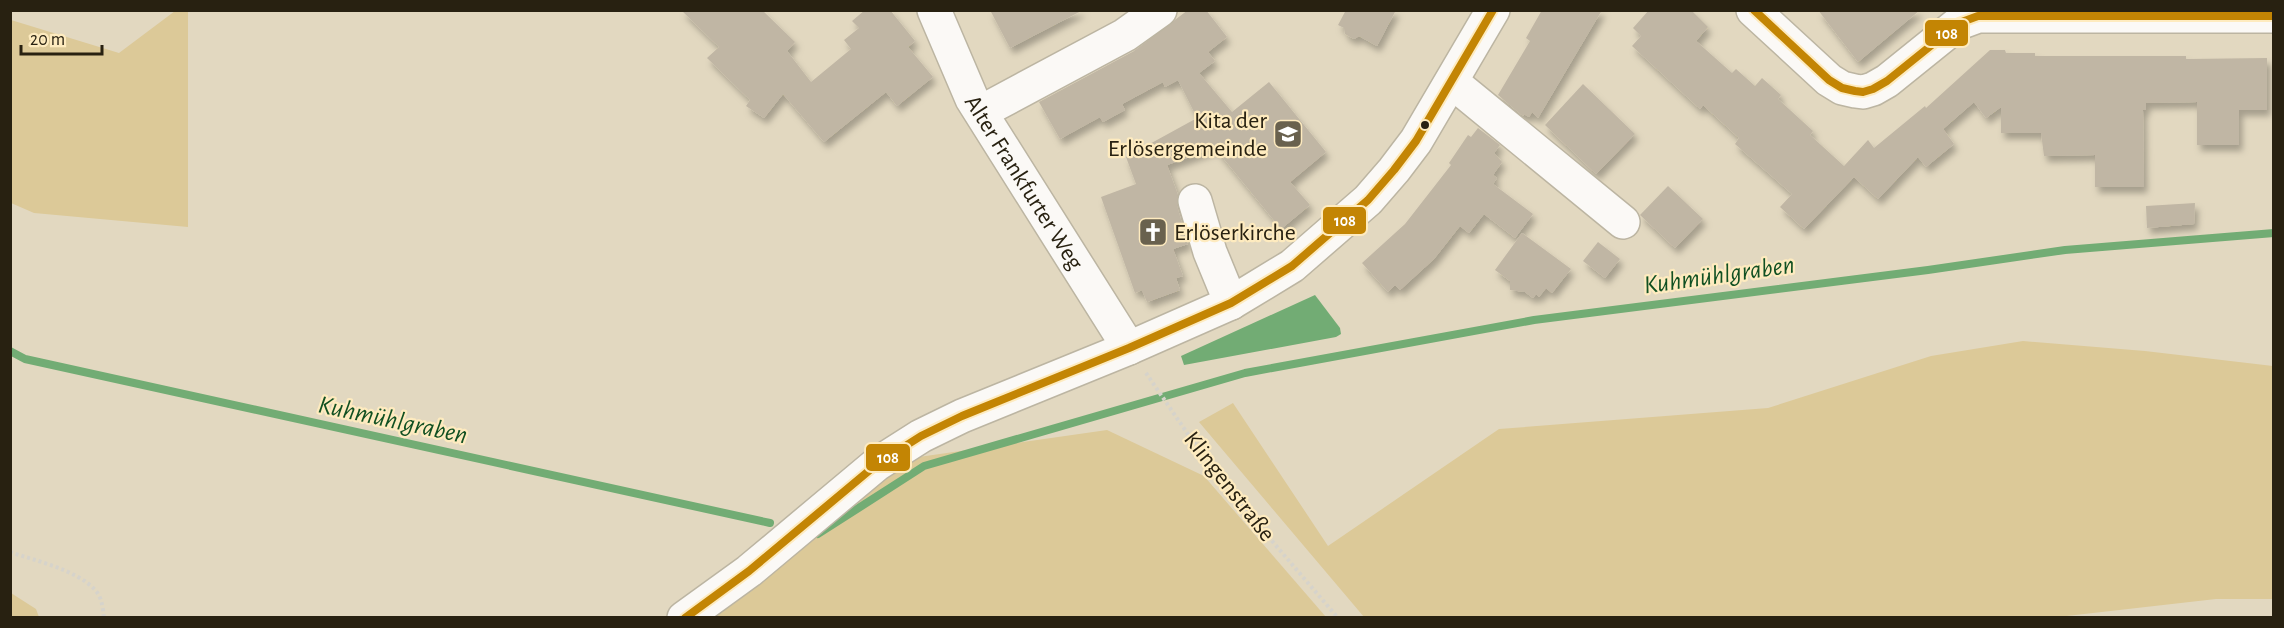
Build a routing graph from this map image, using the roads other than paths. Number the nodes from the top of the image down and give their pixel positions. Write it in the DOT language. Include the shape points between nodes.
graph roads {
  1 [pos="934,10"];
  2 [pos="1161,10"];
  3 [pos="1493,10"];
  4 [pos="1753,10"];
  5 [pos="2274,16"];
  6 [pos="1452,82"];
  7 [pos="981,112"];
  8 [pos="1195,201"];
  9 [pos="1623,222"];
  10 [pos="1231,303"];
  11 [pos="1129,348"];
  12 [pos="684,618"];
  1 -- 7 [label="street, Alter Frankfurter Weg"];
  2 -- 7 [label="street" via="1125,35"];
  3 -- 6 [label="street"];
  4 -- 5 [label="street" via="1829,80 1855,92 1873,89 1887,81 1959,23 1978,16"];
  6 -- 9 [label="street"];
  6 -- 10 [label="street" via="1416,141 1368,200 1292,266"];
  7 -- 11 [label="street, Alter Frankfurter Weg"];
  8 -- 10 [label="street"];
  10 -- 11 [label="street"];
  11 -- 12 [label="street" via="962,416 914,441 877,464 748,571"];
}
